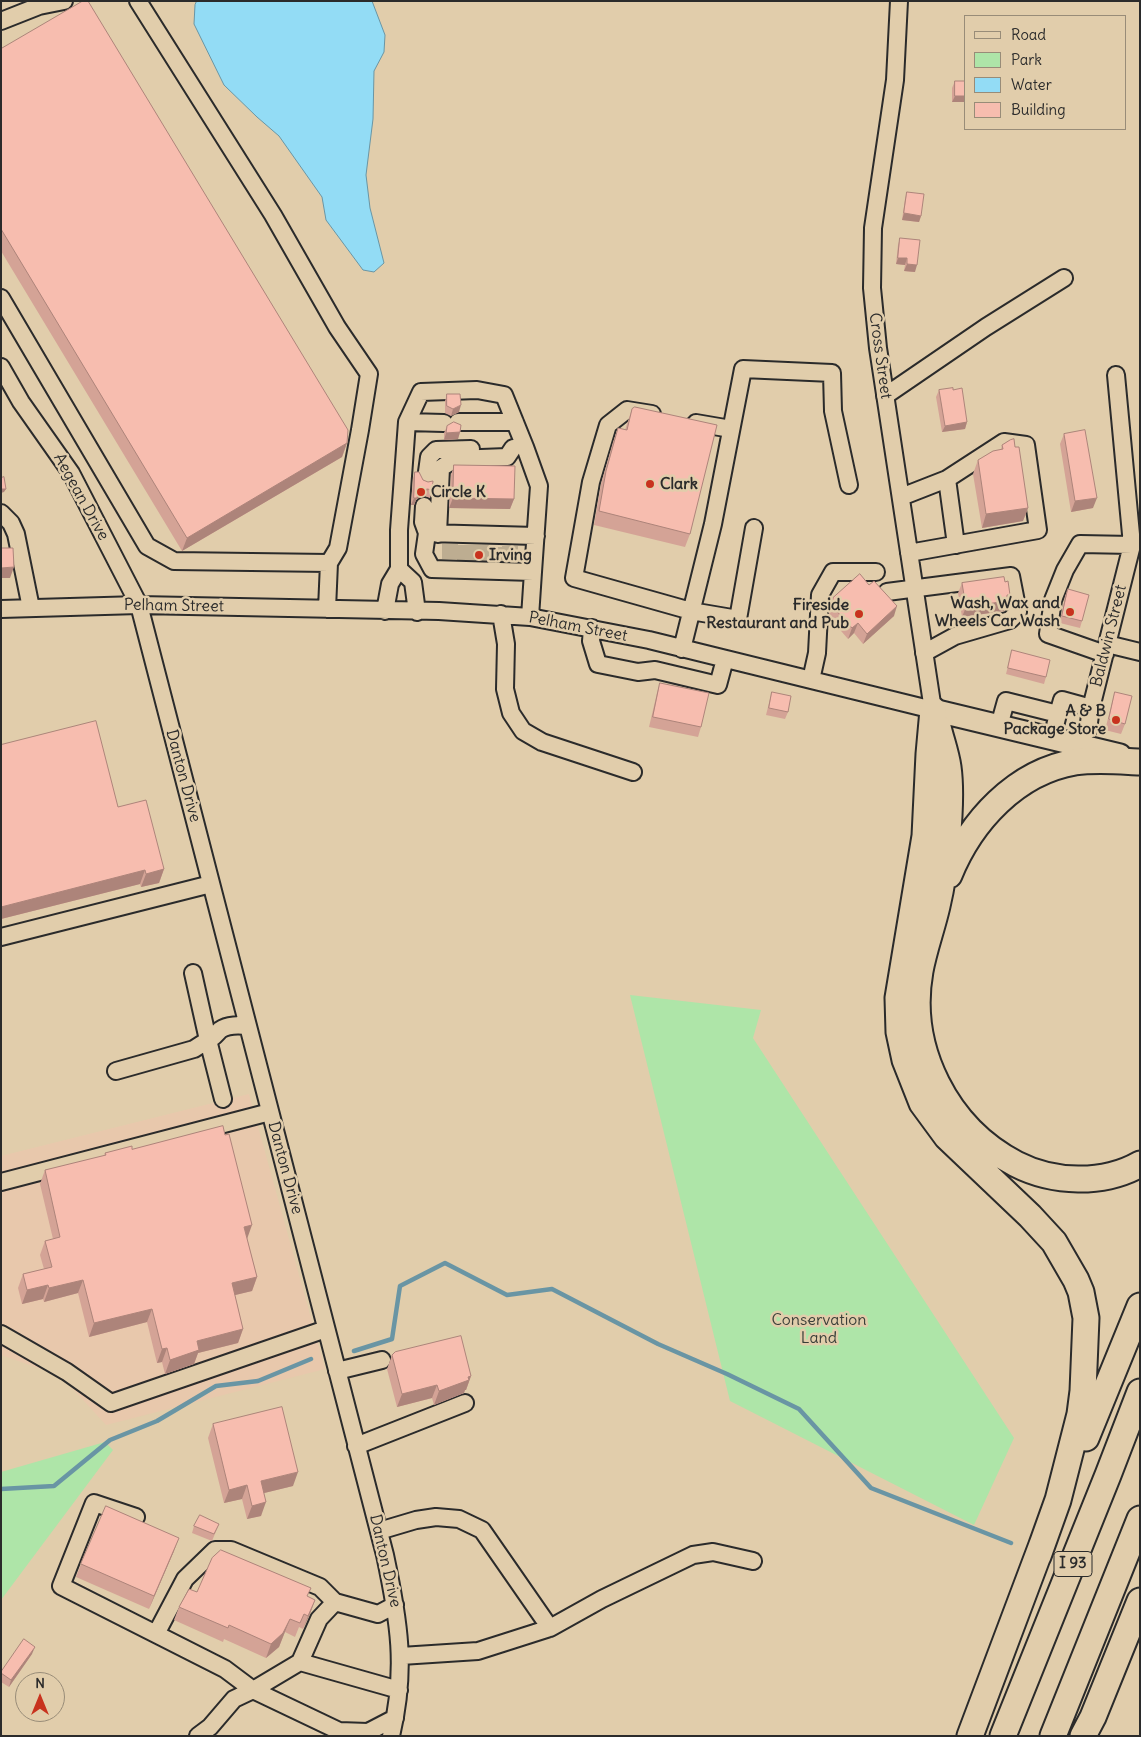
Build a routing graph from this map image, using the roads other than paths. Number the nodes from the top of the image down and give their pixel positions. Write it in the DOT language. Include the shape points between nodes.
graph roads {
  1 [pos="64,1"];
  2 [pos="138,1"];
  3 [pos="899,1"];
  4 [pos="1,21"];
  5 [pos="1064,278"];
  6 [pos="1,298"];
  7 [pos="1,367"];
  8 [pos="1116,374"];
  9 [pos="885,396"];
  10 [pos="665,417"];
  11 [pos="684,420"];
  12 [pos="407,422"];
  13 [pos="515,422"];
  14 [pos="731,429"];
  15 [pos="519,447"];
  16 [pos="426,479"];
  17 [pos="947,479"];
  18 [pos="849,485"];
  19 [pos="901,497"];
  20 [pos="424,506"];
  21 [pos="1,514"];
  22 [pos="754,528"];
  23 [pos="536,536"];
  24 [pos="956,545"];
  25 [pos="1132,545"];
  26 [pos="476,551"];
  27 [pos="909,553"];
  28 [pos="424,554"];
  29 [pos="399,561"];
  30 [pos="329,563"];
  31 [pos="533,572"];
  32 [pos="876,572"];
  33 [pos="915,589"];
  34 [pos="887,592"];
  35 [pos="138,605"];
  36 [pos="31,608"];
  37 [pos="1,609"];
  38 [pos="327,609"];
  39 [pos="385,611"];
  40 [pos="691,611"];
  41 [pos="417,612"];
  42 [pos="501,614"];
  43 [pos="530,617"];
  44 [pos="592,628"];
  45 [pos="682,648"];
  46 [pos="1106,649"];
  47 [pos="1140,652"];
  48 [pos="924,653"];
  49 [pos="725,659"];
  50 [pos="811,680"];
  51 [pos="1091,708"];
  52 [pos="933,710"];
  53 [pos="1058,714"];
  54 [pos="999,726"];
  55 [pos="1052,738"];
  56 [pos="1074,744"];
  57 [pos="1140,761"];
  58 [pos="633,772"];
  59 [pos="211,884"];
  60 [pos="937,905"];
  61 [pos="1,937"];
  62 [pos="193,973"];
  63 [pos="248,1026"];
  64 [pos="211,1039"];
  65 [pos="116,1071"];
  66 [pos="223,1099"];
  67 [pos="270,1112"];
  68 [pos="1140,1164"];
  69 [pos="1,1182"];
  70 [pos="1140,1306"];
  71 [pos="326,1328"];
  72 [pos="1,1334"];
  73 [pos="382,1360"];
  74 [pos="337,1371"];
  75 [pos="1140,1392"];
  76 [pos="465,1403"];
  77 [pos="356,1446"];
  78 [pos="136,1517"];
  79 [pos="1140,1520"];
  80 [pos="379,1531"];
  81 [pos="1038,1556"];
  82 [pos="753,1561"];
  83 [pos="1140,1601"];
  84 [pos="336,1602"];
  85 [pos="395,1605"];
  86 [pos="550,1628"];
  87 [pos="156,1634"];
  88 [pos="401,1656"];
  89 [pos="300,1662"];
  90 [pos="253,1690"];
  91 [pos="399,1690"];
  92 [pos="395,1718"];
  93 [pos="198,1736"];
  94 [pos="391,1736"];
  95 [pos="970,1736"];
  96 [pos="1003,1736"];
  97 [pos="1053,1736"];
  98 [pos="1083,1736"];
  1 -- 4 [label="street" via="39,6"];
  2 -- 30 [label="street" via="273,215 337,327 368,374 338,548"];
  3 -- 9 [label="street, Cross Street" via="895,80 872,248 874,308"];
  5 -- 9 [label="street"];
  6 -- 30 [label="street" via="147,546 174,561"];
  7 -- 35 [label="street, Aegean Drive" via="21,402 71,473"];
  8 -- 25 [label="street, Baldwin Street"];
  9 -- 19 [label="street, Cross Street"];
  10 -- 40 [label="street" via="627,410 608,425 591,482 574,578"];
  11 -- 14 [label="street"];
  12 -- 13 [label="street"];
  12 -- 13 [label="street" via="421,392 476,390 504,395"];
  12 -- 29 [label="street"];
  13 -- 15 [label="street"];
  14 -- 18 [label="street" via="743,369 832,373 833,411"];
  14 -- 40 [label="street" via="713,524"];
  15 -- 16 [label="street" via="436,450 429,457"];
  15 -- 23 [label="street" via="539,486"];
  15 -- 26 [label="street" via="507,457 456,459 441,468"];
  17 -- 19 [label="street"];
  17 -- 24 [label="street"];
  17 -- 24 [label="street" via="1004,442 1026,445 1038,530"];
  19 -- 27 [label="street, Cross Street"];
  20 -- 26 [label="street" via="423,522"];
  21 -- 36 [label="street" via="16,534"];
  22 -- 40 [label="street" via="738,619"];
  23 -- 26 [label="street"];
  23 -- 31 [label="street"];
  24 -- 27 [label="street"];
  25 -- 46 [label="street, Baldwin Street"];
  25 -- 46 [label="street" via="1080,544 1053,600 1048,634"];
  26 -- 28 [label="street"];
  26 -- 28 [label="street" via="432,569"];
  26 -- 31 [label="street"];
  27 -- 33 [label="street, Cross Street"];
  28 -- 29 [label="street"];
  29 -- 39 [label="street"];
  29 -- 41 [label="street" via="413,582"];
  30 -- 38 [label="street"];
  31 -- 43 [label="street"];
  32 -- 50 [label="street" via="833,572 820,595 817,654"];
  33 -- 34 [label="street"];
  33 -- 48 [label="street, Cross Street"];
  33 -- 48 [label="street" via="1011,576 1018,612 1010,620 955,636"];
  35 -- 36 [label="street, Pelham Street"];
  35 -- 38 [label="street, Pelham Street"];
  35 -- 59 [label="street, Danton Drive"];
  36 -- 37 [label="street, Pelham Street"];
  38 -- 39 [label="street, Pelham Street"];
  39 -- 41 [label="street, Pelham Street"];
  40 -- 45 [label="street"];
  41 -- 42 [label="street, Pelham Street"];
  42 -- 43 [label="street, Pelham Street"];
  42 -- 58 [label="street" via="506,644 505,689 511,713 523,731 542,742"];
  43 -- 44 [label="street, Pelham Street"];
  44 -- 45 [label="street, Pelham Street"];
  44 -- 49 [label="street" via="591,641 598,664 638,672 655,670 718,685"];
  45 -- 49 [label="street, Pelham Street"];
  46 -- 47 [label="street"];
  46 -- 51 [label="street, Baldwin Street"];
  48 -- 52 [label="street, Cross Street"];
  49 -- 50 [label="street, Pelham Street"];
  50 -- 52 [label="street, Pelham Street"];
  51 -- 53 [label="street" via="1062,700"];
  51 -- 56 [label="street, Baldwin Street" via="1088,730"];
  52 -- 54 [label="main road, Pelham Street"];
  52 -- 60 [label="highway" via="948,767 947,842"];
  52 -- 81 [label="highway" via="925,836 898,998 905,1060 922,1103 946,1137 1054,1242 1076,1280 1086,1318 1080,1414 1058,1500"];
  53 -- 54 [label="street" via="1006,701"];
  53 -- 55 [label="street"];
  54 -- 55 [label="main road, Pelham Street"];
  55 -- 56 [label="main road, Pelham Street"];
  56 -- 57 [label="main road, Pelham Street"];
  57 -- 60 [label="highway" via="1069,763 1046,770 1013,790 988,812 961,848"];
  59 -- 61 [label="street"];
  59 -- 63 [label="street, Danton Drive"];
  60 -- 68 [label="highway" via="920,973 919,1022 930,1070 961,1121 999,1154 1042,1174 1080,1179 1117,1173"];
  62 -- 64 [label="street"];
  63 -- 64 [label="street" via="237,1036"];
  63 -- 67 [label="street, Danton Drive"];
  64 -- 65 [label="street" via="194,1049"];
  64 -- 66 [label="street"];
  67 -- 69 [label="street"];
  67 -- 71 [label="street, Danton Drive"];
  70 -- 81 [label="highway"];
  71 -- 72 [label="street" via="111,1403 67,1372"];
  71 -- 74 [label="street, Danton Drive"];
  73 -- 74 [label="street"];
  74 -- 77 [label="street, Danton Drive"];
  75 -- 96 [label="highway, I 93"];
  76 -- 77 [label="street"];
  77 -- 80 [label="street, Danton Drive"];
  78 -- 87 [label="street" via="94,1503 61,1586"];
  79 -- 97 [label="highway, I 93"];
  80 -- 85 [label="street, Danton Drive"];
  80 -- 86 [label="street" via="436,1518 459,1519 482,1530"];
  81 -- 95 [label="highway"];
  82 -- 86 [label="street" via="713,1552 693,1555"];
  83 -- 98 [label="highway"];
  84 -- 85 [label="street" via="378,1614"];
  84 -- 87 [label="street" via="320,1587 231,1550 216,1550 185,1579"];
  84 -- 89 [label="street" via="320,1619"];
  85 -- 88 [label="street, Danton Drive"];
  86 -- 88 [label="street" via="478,1651"];
  87 -- 90 [label="street" via="225,1669"];
  88 -- 91 [label="street, Danton Drive"];
  89 -- 90 [label="street"];
  89 -- 91 [label="street"];
  90 -- 92 [label="street" via="340,1730 368,1732"];
  90 -- 93 [label="street" via="234,1699"];
  91 -- 92 [label="street, Danton Drive"];
  92 -- 94 [label="street, Danton Drive"];
}
